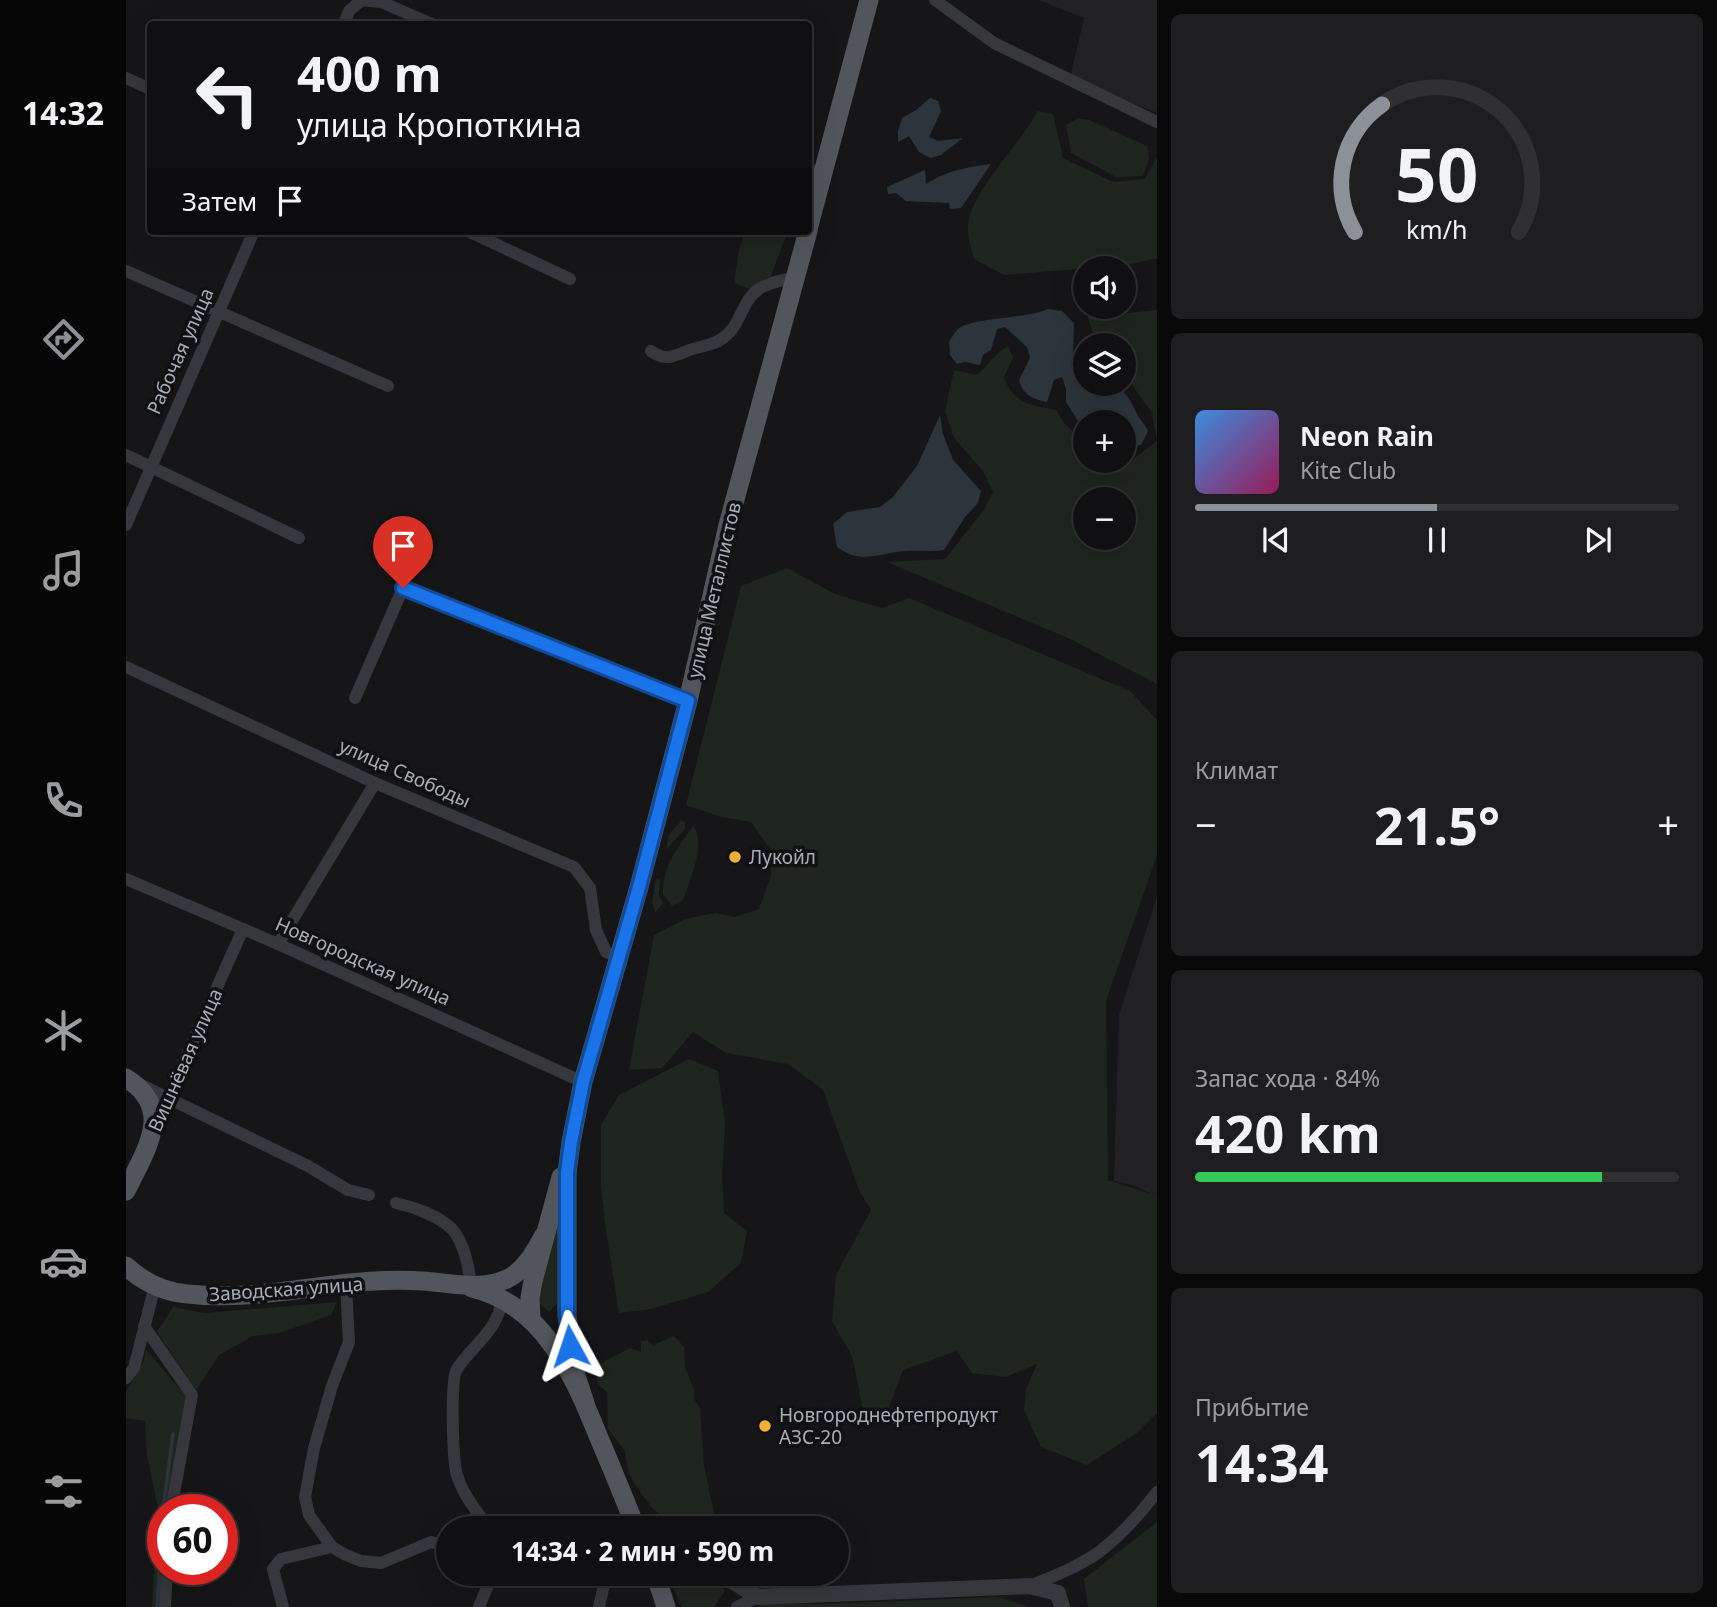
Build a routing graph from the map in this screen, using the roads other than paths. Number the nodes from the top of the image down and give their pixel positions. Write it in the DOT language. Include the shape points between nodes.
graph roads {
  1 [pos="361,0"];
  2 [pos="869,0"];
  3 [pos="935,0"];
  4 [pos="345,21"];
  5 [pos="425,21"];
  6 [pos="126,78"];
  7 [pos="147,88"];
  8 [pos="1157,122"];
  9 [pos="816,171"];
  10 [pos="812,200"];
  11 [pos="252,235"];
  12 [pos="477,235"];
  13 [pos="807,235"];
  14 [pos="126,271"];
  15 [pos="570,278"];
  16 [pos="796,278"];
  17 [pos="218,312"];
  18 [pos="651,351"];
  19 [pos="388,386"];
  20 [pos="126,455"];
  21 [pos="151,466"];
  22 [pos="126,525"];
  23 [pos="299,538"];
  24 [pos="126,667"];
  25 [pos="355,698"];
  26 [pos="688,701"];
  27 [pos="375,783"];
  28 [pos="126,879"];
  29 [pos="243,929"];
  30 [pos="278,944"];
  31 [pos="618,957"];
  32 [pos="128,1079"];
  33 [pos="583,1082"];
  34 [pos="167,1098"];
  35 [pos="153,1130"];
  36 [pos="571,1142"];
  37 [pos="126,1191"];
  38 [pos="369,1195"];
  39 [pos="396,1203"];
  40 [pos="544,1235"];
  41 [pos="126,1267"];
  42 [pos="155,1285"];
  43 [pos="346,1285"];
  44 [pos="466,1286"];
  45 [pos="500,1291"];
  46 [pos="567,1316"];
  47 [pos="535,1324"];
  48 [pos="144,1326"];
  49 [pos="126,1378"];
  50 [pos="585,1403"];
  51 [pos="1157,1492"];
  52 [pos="174,1494"];
  53 [pos="480,1516"];
  54 [pos="634,1516"];
  55 [pos="436,1543"];
  56 [pos="332,1547"];
  57 [pos="166,1585"];
  58 [pos="488,1586"];
  59 [pos="604,1586"];
  60 [pos="659,1586"];
  61 [pos="740,1586"];
  62 [pos="1059,1592"];
  63 [pos="758,1597"];
  64 [pos="165,1607"];
  65 [pos="283,1607"];
  66 [pos="479,1607"];
  67 [pos="599,1607"];
  68 [pos="666,1607"];
  69 [pos="737,1607"];
  1 -- 4 [label="street"];
  1 -- 5 [label="street" via="381,2"];
  2 -- 9 [label="main road, улица Металлистов"];
  3 -- 8 [label="street" via="994,43"];
  6 -- 7 [label="street"];
  9 -- 10 [label="main road, улица Металлистов"];
  11 -- 17 [label="street, Рабочая улица"];
  12 -- 15 [label="street"];
  13 -- 16 [label="main road, улица Металлистов"];
  14 -- 17 [label="street"];
  16 -- 18 [label="street" via="760,288 724,338 671,358"];
  16 -- 26 [label="main road, улица Металлистов" via="728,525"];
  17 -- 19 [label="street"];
  17 -- 21 [label="street, Рабочая улица"];
  20 -- 21 [label="street"];
  21 -- 22 [label="street, Рабочая улица"];
  21 -- 23 [label="street"];
  24 -- 27 [label="street, улица Свободы"];
  25 -- 26 [label="street" via="403,588"];
  26 -- 31 [label="main road, улица Металлистов"];
  27 -- 30 [label="street"];
  27 -- 31 [label="street, улица Свободы" via="574,867 590,888 596,930 606,952"];
  28 -- 29 [label="street, Новгородская улица"];
  29 -- 30 [label="street, Новгородская улица"];
  29 -- 34 [label="street, Вишнёвая улица"];
  30 -- 33 [label="street, Новгородская улица"];
  31 -- 33 [label="main road, улица Металлистов"];
  32 -- 34 [label="street"];
  32 -- 35 [label="main road" via="152,1107"];
  33 -- 36 [label="main road, улица Металлистов"];
  34 -- 35 [label="street, Вишнёвая улица"];
  34 -- 38 [label="street" via="348,1190"];
  35 -- 37 [label="main road, Вишнёвая улица"];
  36 -- 40 [label="main road"];
  36 -- 46 [label="main road, улица Металлистов"];
  39 -- 44 [label="street" via="418,1208 453,1230 460,1244"];
  40 -- 45 [label="main road" via="523,1268 508,1278"];
  40 -- 47 [label="main road" via="533,1281"];
  41 -- 42 [label="main road, Заводская улица"];
  42 -- 43 [label="main road, Заводская улица" via="177,1293 212,1295"];
  42 -- 48 [label="street"];
  43 -- 44 [label="main road, Заводская улица" via="419,1281"];
  43 -- 56 [label="street" via="349,1342 314,1448 305,1497 309,1515"];
  44 -- 45 [label="main road, Заводская улица"];
  45 -- 47 [label="main road, Заводская улица"];
  45 -- 53 [label="street" via="498,1314 455,1371 453,1392 456,1473"];
  46 -- 47 [label="main road"];
  46 -- 50 [label="main road, улица Металлистов"];
  47 -- 50 [label="main road" via="568,1367"];
  48 -- 49 [label="street" via="134,1368"];
  48 -- 52 [label="street" via="192,1395"];
  50 -- 54 [label="main road"];
  51 -- 62 [label="street"];
  55 -- 56 [label="street" via="380,1563 361,1561"];
  56 -- 65 [label="street" via="281,1559 273,1569"];
  57 -- 64 [label="street"];
  58 -- 66 [label="street"];
  59 -- 67 [label="street"];
  60 -- 68 [label="main road"];
  61 -- 63 [label="street"];
  62 -- 63 [label="street" via="1029,1586"];
  63 -- 69 [label="street"];
}
